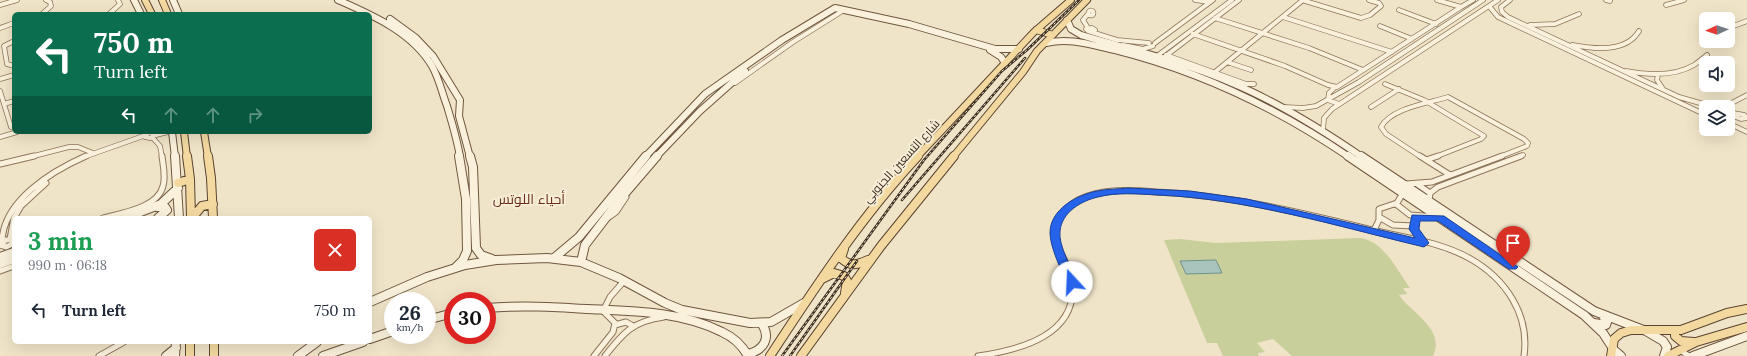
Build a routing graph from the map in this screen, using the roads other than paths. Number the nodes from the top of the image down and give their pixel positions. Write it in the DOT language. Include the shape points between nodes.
graph roads {
  1 [pos="17,0"];
  2 [pos="46,0"];
  3 [pos="118,0"];
  4 [pos="134,0"];
  5 [pos="145,0"];
  6 [pos="162,0"];
  7 [pos="173,0"];
  8 [pos="338,0"];
  9 [pos="350,0"];
  10 [pos="1071,0"];
  11 [pos="1087,0"];
  12 [pos="1232,0"];
  13 [pos="1239,0"];
  14 [pos="1302,0"];
  15 [pos="1369,0"];
  16 [pos="1437,0"];
  17 [pos="1473,0"];
  18 [pos="1483,0"];
  19 [pos="1498,0"];
  20 [pos="1510,0"];
  21 [pos="1684,0"];
  22 [pos="1196,1"];
  23 [pos="1211,1"];
  24 [pos="0,5"];
  25 [pos="1666,5"];
  26 [pos="1489,6"];
  27 [pos="1204,7"];
  28 [pos="1462,7"];
  29 [pos="117,8"];
  30 [pos="1224,9"];
  31 [pos="1399,10"];
  32 [pos="838,11"];
  33 [pos="44,12"];
  34 [pos="112,12"];
  35 [pos="118,12"];
  36 [pos="140,12"];
  37 [pos="151,12"];
  38 [pos="167,12"];
  39 [pos="178,12"];
  40 [pos="366,12"];
  41 [pos="1088,14"];
  42 [pos="1579,14"];
  43 [pos="372,15"];
  44 [pos="1283,17"];
  45 [pos="1215,18"];
  46 [pos="1066,20"];
  47 [pos="1747,21"];
  48 [pos="1520,23"];
  49 [pos="12,24"];
  50 [pos="1436,24"];
  51 [pos="1735,25"];
  52 [pos="1096,26"];
  53 [pos="1380,26"];
  54 [pos="1548,26"];
  55 [pos="0,28"];
  56 [pos="1036,30"];
  57 [pos="1093,30"];
  58 [pos="1639,31"];
  59 [pos="1077,33"];
  60 [pos="1193,34"];
  61 [pos="1262,34"];
  62 [pos="1053,35"];
  63 [pos="1553,38"];
  64 [pos="1412,39"];
  65 [pos="1072,40"];
  66 [pos="784,41"];
  67 [pos="12,42"];
  68 [pos="1046,43"];
  69 [pos="1563,43"];
  70 [pos="1114,44"];
  71 [pos="1152,44"];
  72 [pos="1603,48"];
  73 [pos="1019,49"];
  74 [pos="1166,49"];
  75 [pos="1009,50"];
  76 [pos="1172,51"];
  77 [pos="1240,51"];
  78 [pos="1392,52"];
  79 [pos="1707,55"];
  80 [pos="1162,56"];
  81 [pos="1004,61"];
  82 [pos="1227,62"];
  83 [pos="1602,62"];
  84 [pos="12,65"];
  85 [pos="1183,68"];
  86 [pos="1616,68"];
  87 [pos="1251,70"];
  88 [pos="1363,70"];
  89 [pos="1212,73"];
  90 [pos="1658,74"];
  91 [pos="12,76"];
  92 [pos="1201,77"];
  93 [pos="0,79"];
  94 [pos="1254,84"];
  95 [pos="1385,84"];
  96 [pos="1335,87"];
  97 [pos="1399,89"];
  98 [pos="0,91"];
  99 [pos="1665,91"];
  100 [pos="456,94"];
  101 [pos="1747,95"];
  102 [pos="444,97"];
  103 [pos="1328,99"];
  104 [pos="12,102"];
  105 [pos="1699,102"];
  106 [pos="1735,102"];
  107 [pos="1430,103"];
  108 [pos="4,104"];
  109 [pos="1339,104"];
  110 [pos="1281,106"];
  111 [pos="1371,107"];
  112 [pos="448,109"];
  113 [pos="459,109"];
  114 [pos="1699,112"];
  115 [pos="1735,115"];
  116 [pos="1747,118"];
  117 [pos="1742,119"];
  118 [pos="1735,124"];
  119 [pos="1735,126"];
  120 [pos="12,127"];
  121 [pos="1735,127"];
  122 [pos="1323,130"];
  123 [pos="12,133"];
  124 [pos="151,134"];
  125 [pos="154,134"];
  126 [pos="172,134"];
  127 [pos="184,134"];
  128 [pos="204,134"];
  129 [pos="1747,134"];
  130 [pos="145,136"];
  131 [pos="0,137"];
  132 [pos="93,153"];
  133 [pos="1523,155"];
  134 [pos="1502,156"];
  135 [pos="1426,160"];
  136 [pos="1509,160"];
  137 [pos="0,164"];
  138 [pos="1464,170"];
  139 [pos="1471,174"];
  140 [pos="1450,175"];
  141 [pos="190,179"];
  142 [pos="1405,184"];
  143 [pos="1417,184"];
  144 [pos="178,185"];
  145 [pos="1403,193"];
  146 [pos="1430,197"];
  147 [pos="213,204"];
  148 [pos="1396,204"];
  149 [pos="155,207"];
  150 [pos="15,216"];
  151 [pos="109,216"];
  152 [pos="130,216"];
  153 [pos="161,216"];
  154 [pos="179,216"];
  155 [pos="192,216"];
  156 [pos="194,216"];
  157 [pos="213,216"];
  158 [pos="1379,217"];
  159 [pos="1416,217"];
  160 [pos="1440,218"];
  161 [pos="604,219"];
  162 [pos="1414,226"];
  163 [pos="2,227"];
  164 [pos="1374,230"];
  165 [pos="845,243"];
  166 [pos="1424,243"];
  167 [pos="12,244"];
  168 [pos="1,245"];
  169 [pos="12,245"];
  170 [pos="3,256"];
  171 [pos="554,258"];
  172 [pos="870,259"];
  173 [pos="12,260"];
  174 [pos="496,260"];
  175 [pos="581,262"];
  176 [pos="0,264"];
  177 [pos="12,267"];
  178 [pos="454,268"];
  179 [pos="0,271"];
  180 [pos="821,280"];
  181 [pos="624,281"];
  182 [pos="844,295"];
  183 [pos="372,301"];
  184 [pos="804,304"];
  185 [pos="496,308"];
  186 [pos="1747,309"];
  187 [pos="604,310"];
  188 [pos="1602,315"];
  189 [pos="667,317"];
  190 [pos="1594,323"];
  191 [pos="762,324"];
  192 [pos="615,325"];
  193 [pos="633,326"];
  194 [pos="1747,327"];
  195 [pos="1644,330"];
  196 [pos="1676,331"];
  197 [pos="384,334"];
  198 [pos="1747,336"];
  199 [pos="372,338"];
  200 [pos="1696,342"];
  201 [pos="121,344"];
  202 [pos="190,344"];
  203 [pos="214,344"];
  204 [pos="314,344"];
  205 [pos="357,344"];
  206 [pos="176,349"];
  207 [pos="1611,352"];
  208 [pos="1676,354"];
  209 [pos="748,355"];
  210 [pos="100,356"];
  211 [pos="166,356"];
  212 [pos="190,356"];
  213 [pos="214,356"];
  214 [pos="298,356"];
  215 [pos="322,356"];
  216 [pos="594,356"];
  217 [pos="605,356"];
  218 [pos="770,356"];
  219 [pos="801,356"];
  220 [pos="978,356"];
  221 [pos="1524,356"];
  222 [pos="1621,356"];
  223 [pos="1664,356"];
  224 [pos="1689,356"];
  225 [pos="1693,356"];
  1 -- 24 [label="street"];
  2 -- 33 [label="street" via="51,6"];
  3 -- 29 [label="street" via="120,4"];
  4 -- 36 [label="street"];
  5 -- 37 [label="main road"];
  6 -- 38 [label="main road"];
  7 -- 39 [label="street"];
  8 -- 40 [label="street"];
  9 -- 100 [label="street" via="373,9 416,38 433,56"];
  10 -- 56 [label="main road, شارع التسعين الجنوبي"];
  11 -- 46 [label="main road"];
  12 -- 30 [label="street"];
  13 -- 30 [label="street"];
  14 -- 15 [label="street" via="1357,18 1365,18 1381,6"];
  14 -- 44 [label="street"];
  16 -- 28 [label="street"];
  17 -- 28 [label="street"];
  18 -- 103 [label="street" via="1359,82"];
  19 -- 26 [label="street"];
  20 -- 48 [label="street" via="1501,7 1502,12"];
  21 -- 25 [label="street"];
  22 -- 23 [label="street"];
  22 -- 27 [label="street"];
  23 -- 27 [label="street"];
  26 -- 109 [label="street"];
  26 -- 114 [label="street" via="1498,16"];
  27 -- 71 [label="street"];
  28 -- 50 [label="street"];
  29 -- 34 [label="street"];
  29 -- 35 [label="street" via="120,11"];
  30 -- 45 [label="street"];
  30 -- 74 [label="street"];
  31 -- 50 [label="street"];
  32 -- 66 [label="street"];
  32 -- 75 [label="street" via="909,24 995,49"];
  32 -- 81 [label="street" via="937,34 992,51"];
  32 -- 161 [label="street" via="730,87 666,149 616,212"];
  41 -- 57 [label="street" via="1083,20 1088,28"];
  42 -- 54 [label="street"];
  43 -- 102 [label="street" via="413,43 431,65"];
  44 -- 61 [label="street"];
  44 -- 78 [label="street"];
  45 -- 60 [label="street"];
  45 -- 61 [label="street"];
  46 -- 59 [label="street"];
  46 -- 62 [label="main road"];
  47 -- 51 [label="street"];
  48 -- 54 [label="street"];
  48 -- 63 [label="street"];
  49 -- 55 [label="street"];
  50 -- 64 [label="street"];
  52 -- 57 [label="street"];
  53 -- 64 [label="street"];
  54 -- 63 [label="street"];
  56 -- 62 [label="main road"];
  56 -- 73 [label="main road, شارع التسعين الجنوبي"];
  57 -- 71 [label="street" via="1118,40"];
  58 -- 72 [label="street" via="1636,37 1628,42"];
  59 -- 65 [label="street" via="1072,36"];
  59 -- 70 [label="street" via="1090,39"];
  60 -- 76 [label="street"];
  60 -- 77 [label="street"];
  61 -- 77 [label="street"];
  61 -- 88 [label="street"];
  62 -- 68 [label="main road"];
  63 -- 69 [label="street"];
  64 -- 78 [label="street"];
  65 -- 68 [label="street"];
  65 -- 85 [label="street"];
  66 -- 161 [label="street" via="721,91 682,127 639,174"];
  66 -- 171 [label="street" via="705,94 640,162 579,236"];
  67 -- 84 [label="street" via="4,46 7,64"];
  68 -- 172 [label="main road"];
  69 -- 72 [label="street"];
  69 -- 83 [label="street"];
  70 -- 71 [label="street" via="1143,49"];
  70 -- 80 [label="street"];
  72 -- 83 [label="street" via="1597,54"];
  73 -- 75 [label="street"];
  73 -- 81 [label="main road, شارع التسعين الجنوبي"];
  74 -- 76 [label="street"];
  74 -- 80 [label="street"];
  75 -- 81 [label="street"];
  76 -- 80 [label="street"];
  77 -- 82 [label="street"];
  77 -- 96 [label="street"];
  78 -- 88 [label="street"];
  79 -- 90 [label="street" via="1693,66"];
  80 -- 85 [label="street"];
  80 -- 89 [label="street"];
  81 -- 165 [label="main road, شارع التسعين الجنوبي" via="897,178"];
  82 -- 87 [label="street"];
  82 -- 89 [label="street"];
  83 -- 86 [label="street"];
  85 -- 89 [label="street"];
  85 -- 92 [label="street"];
  86 -- 90 [label="street"];
  86 -- 99 [label="street"];
  88 -- 96 [label="street"];
  89 -- 92 [label="street" via="1201,74"];
  89 -- 94 [label="street" via="1246,84"];
  89 -- 110 [label="street"];
  90 -- 99 [label="street" via="1658,83"];
  91 -- 93 [label="street"];
  92 -- 145 [label="street" via="1301,125"];
  95 -- 97 [label="street"];
  96 -- 103 [label="street" via="1329,93"];
  97 -- 107 [label="street"];
  97 -- 111 [label="street"];
  98 -- 108 [label="street"];
  99 -- 105 [label="street"];
  100 -- 102 [label="street"];
  100 -- 113 [label="street" via="461,102"];
  101 -- 106 [label="street"];
  102 -- 112 [label="street"];
  103 -- 109 [label="street" via="1331,103"];
  103 -- 110 [label="street" via="1310,108"];
  104 -- 108 [label="street"];
  107 -- 134 [label="street" via="1448,97 1528,143 1527,146"];
  107 -- 135 [label="street" via="1388,117 1381,128"];
  107 -- 135 [label="street" via="1484,137"];
  108 -- 120 [label="street"];
  109 -- 122 [label="street" via="1324,118"];
  110 -- 122 [label="street"];
  112 -- 113 [label="street"];
  112 -- 178 [label="street" via="462,168 467,226 467,251 463,260"];
  113 -- 174 [label="street" via="473,167 476,248 485,257"];
  115 -- 116 [label="street"];
  115 -- 117 [label="street"];
  116 -- 117 [label="street"];
  117 -- 118 [label="street"];
  119 -- 129 [label="street"];
  121 -- 129 [label="street"];
  122 -- 142 [label="street"];
  123 -- 131 [label="street"];
  124 -- 130 [label="street"];
  125 -- 151 [label="street" via="161,151 163,189 149,203"];
  126 -- 144 [label="street"];
  127 -- 141 [label="main road"];
  128 -- 147 [label="main road"];
  130 -- 132 [label="street"];
  130 -- 150 [label="street" via="96,154 56,175 31,195"];
  132 -- 137 [label="street" via="78,147 69,147"];
  132 -- 163 [label="street" via="54,173 34,187 18,202"];
  133 -- 136 [label="street"];
  134 -- 136 [label="street"];
  134 -- 138 [label="street"];
  135 -- 140 [label="street"];
  136 -- 139 [label="street"];
  138 -- 139 [label="street"];
  138 -- 140 [label="street"];
  139 -- 146 [label="street" via="1438,187"];
  140 -- 143 [label="street" via="1432,182"];
  141 -- 144 [label="main road"];
  141 -- 155 [label="main road"];
  142 -- 143 [label="street"];
  142 -- 146 [label="street"];
  143 -- 146 [label="street"];
  144 -- 149 [label="street" via="166,201"];
  144 -- 154 [label="street"];
  145 -- 148 [label="street"];
  145 -- 160 [label="street"];
  146 -- 188 [label="street"];
  147 -- 156 [label="main road" via="202,206"];
  147 -- 157 [label="main road"];
  148 -- 158 [label="street" via="1379,209"];
  148 -- 159 [label="street" via="1405,213"];
  149 -- 152 [label="street"];
  149 -- 153 [label="street" via="167,208"];
  158 -- 162 [label="street" via="1392,225"];
  158 -- 164 [label="street"];
  159 -- 160 [label="street"];
  159 -- 162 [label="street"];
  160 -- 190 [label="street"];
  161 -- 175 [label="street" via="584,245"];
  162 -- 166 [label="street"];
  163 -- 168 [label="street"];
  164 -- 166 [label="street"];
  164 -- 220 [label="street" via="1217,197 1138,191 1091,195 1068,207 1056,225 1056,242 1070,274 1073,290 1070,306 1062,320 1050,334 1031,345"];
  165 -- 172 [label="main road" via="841,258 845,263 856,265"];
  165 -- 180 [label="main road, شارع التسعين الجنوبي"];
  166 -- 221 [label="street" via="1468,258 1504,288 1524,322 1527,343"];
  167 -- 168 [label="street"];
  168 -- 170 [label="street"];
  169 -- 170 [label="street"];
  171 -- 174 [label="street"];
  171 -- 175 [label="street"];
  172 -- 182 [label="main road"];
  173 -- 176 [label="street"];
  174 -- 178 [label="street"];
  175 -- 181 [label="street"];
  177 -- 179 [label="street"];
  178 -- 183 [label="street"];
  180 -- 182 [label="main road" via="832,274 844,276 847,281"];
  180 -- 184 [label="main road, شارع التسعين الجنوبي"];
  181 -- 187 [label="street" via="610,297"];
  181 -- 191 [label="street" via="687,312"];
  182 -- 219 [label="main road"];
  184 -- 191 [label="street"];
  184 -- 218 [label="main road, شارع التسعين الجنوبي"];
  185 -- 187 [label="street" via="536,306"];
  186 -- 196 [label="main road"];
  187 -- 189 [label="street"];
  187 -- 192 [label="street" via="604,314"];
  188 -- 190 [label="street" via="1607,323"];
  188 -- 195 [label="street"];
  189 -- 193 [label="street" via="651,319"];
  189 -- 209 [label="street" via="718,330 736,341"];
  190 -- 207 [label="street" via="1607,338"];
  191 -- 209 [label="street" via="767,332 767,338 759,350"];
  192 -- 193 [label="street" via="626,322"];
  192 -- 216 [label="street" via="613,332"];
  193 -- 217 [label="street" via="625,331"];
  194 -- 200 [label="main road"];
  195 -- 196 [label="main road"];
  195 -- 207 [label="main road" via="1621,333 1614,339"];
  195 -- 223 [label="street" via="1664,341 1667,347"];
  196 -- 200 [label="main road" via="1675,336 1679,340"];
  197 -- 199 [label="street"];
  198 -- 225 [label="street"];
  200 -- 208 [label="main road"];
  201 -- 210 [label="street"];
  202 -- 212 [label="main road"];
  203 -- 213 [label="main road"];
  204 -- 214 [label="street"];
  205 -- 215 [label="street"];
  206 -- 211 [label="street"];
  207 -- 222 [label="street"];
  208 -- 224 [label="street"];
}
